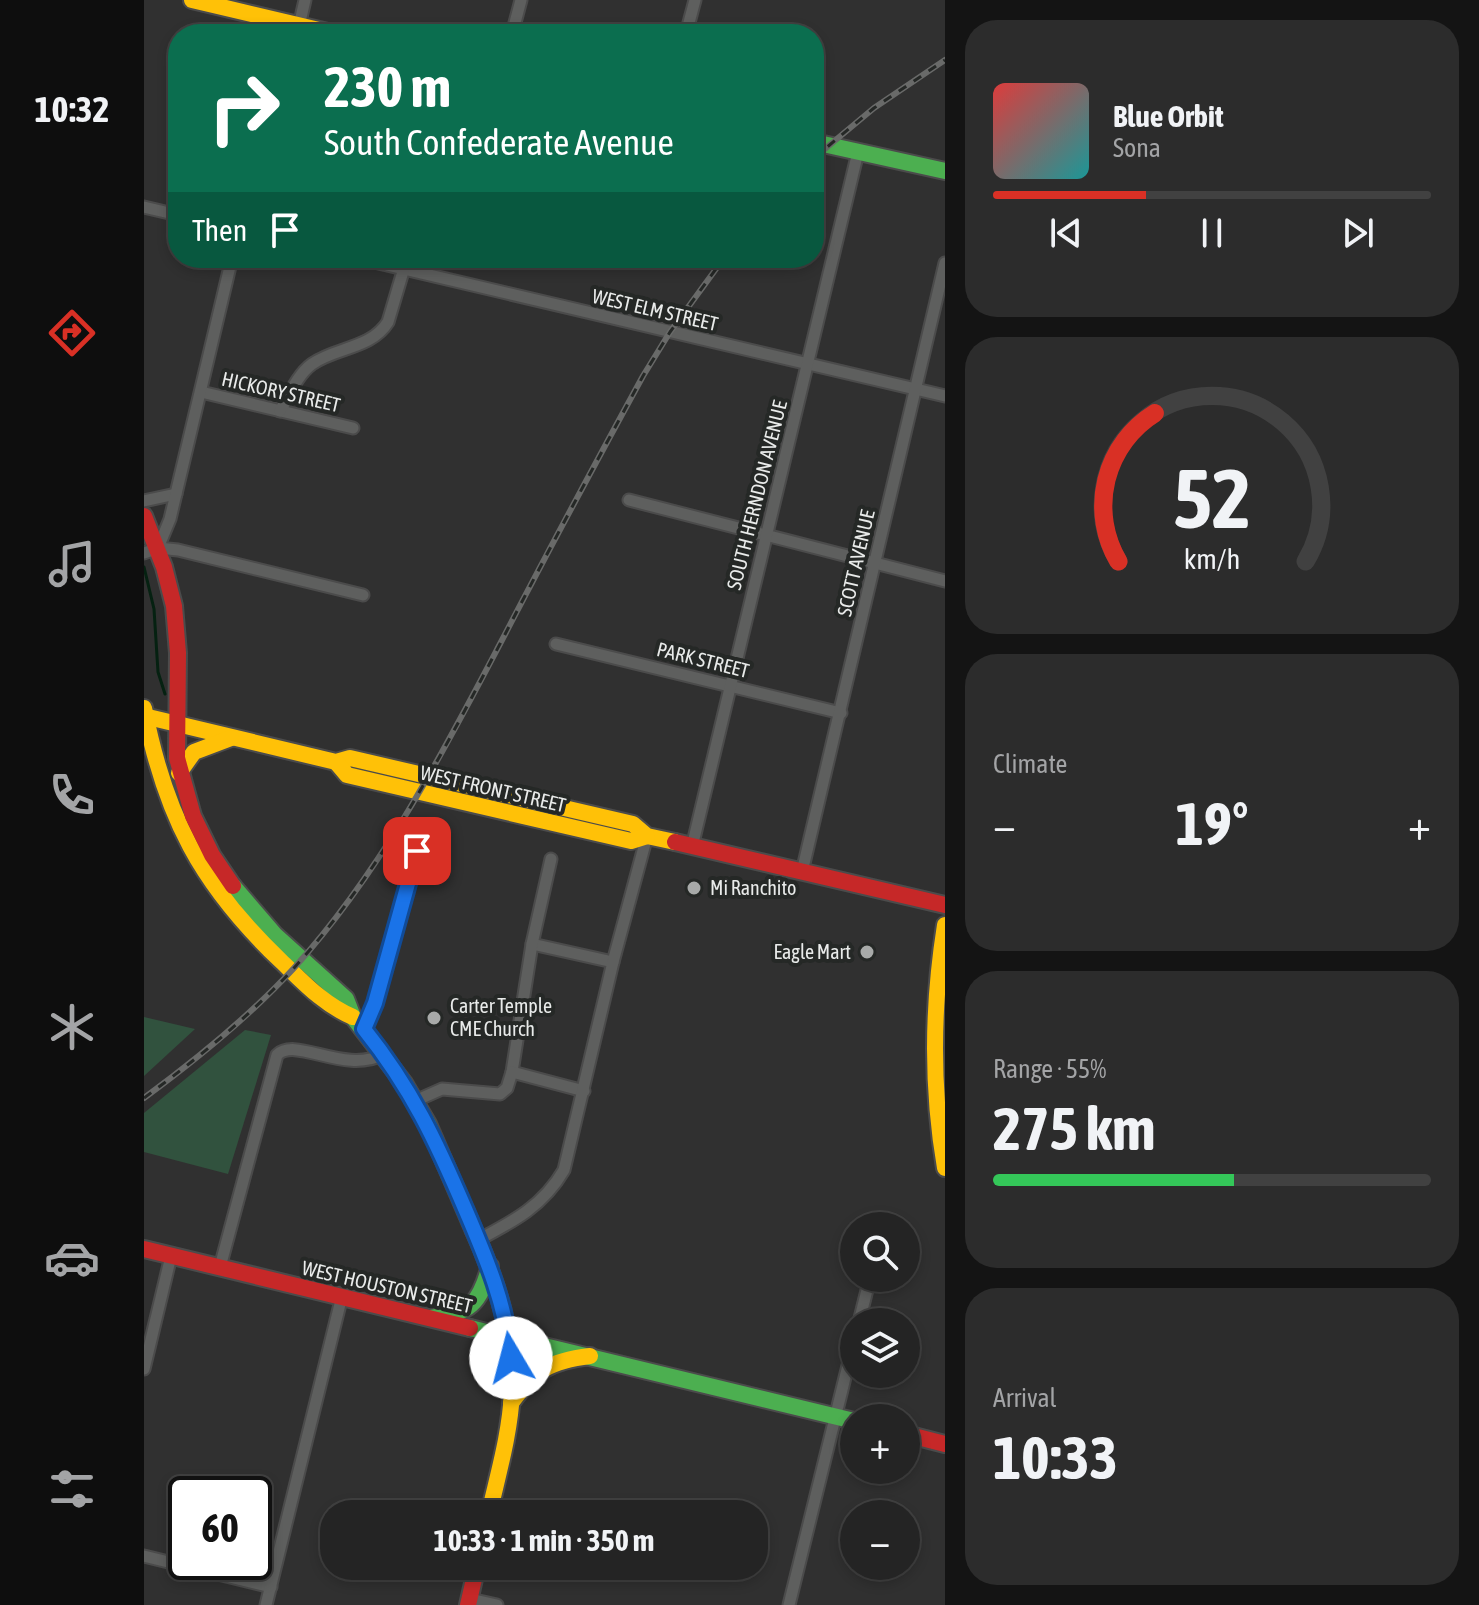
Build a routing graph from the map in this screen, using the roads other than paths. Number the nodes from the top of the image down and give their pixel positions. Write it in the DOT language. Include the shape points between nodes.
graph roads {
  1 [pos="192,0"];
  2 [pos="305,0"];
  3 [pos="521,0"];
  4 [pos="695,0"];
  5 [pos="276,24"];
  6 [pos="292,24"];
  7 [pos="515,24"];
  8 [pos="689,24"];
  9 [pos="824,144"];
  10 [pos="858,152"];
  11 [pos="945,171"];
  12 [pos="144,207"];
  13 [pos="168,213"];
  14 [pos="945,263"];
  15 [pos="230,268"];
  16 [pos="404,268"];
  17 [pos="421,268"];
  18 [pos="807,365"];
  19 [pos="914,388"];
  20 [pos="201,392"];
  21 [pos="945,396"];
  22 [pos="280,411"];
  23 [pos="353,428"];
  24 [pos="176,494"];
  25 [pos="629,500"];
  26 [pos="144,501"];
  27 [pos="144,516"];
  28 [pos="765,535"];
  29 [pos="151,551"];
  30 [pos="874,563"];
  31 [pos="945,581"];
  32 [pos="363,595"];
  33 [pos="556,644"];
  34 [pos="730,685"];
  35 [pos="145,713"];
  36 [pos="841,713"];
  37 [pos="176,723"];
  38 [pos="231,738"];
  39 [pos="179,773"];
  40 [pos="647,836"];
  41 [pos="692,847"];
  42 [pos="417,851"];
  43 [pos="551,859"];
  44 [pos="802,872"];
  45 [pos="945,905"];
  46 [pos="945,925"];
  47 [pos="532,944"];
  48 [pos="613,962"];
  49 [pos="358,1023"];
  50 [pos="384,1054"];
  51 [pos="512,1072"];
  52 [pos="584,1091"];
  53 [pos="415,1101"];
  54 [pos="945,1168"];
  55 [pos="478,1240"];
  56 [pos="144,1249"];
  57 [pos="171,1256"];
  58 [pos="490,1266"];
  59 [pos="220,1267"];
  60 [pos="342,1296"];
  61 [pos="431,1318"];
  62 [pos="509,1336"];
  63 [pos="590,1356"];
  64 [pos="144,1369"];
  65 [pos="842,1388"];
  66 [pos="511,1403"];
  67 [pos="835,1416"];
  68 [pos="840,1417"];
  69 [pos="920,1438"];
  70 [pos="945,1444"];
  71 [pos="492,1500"];
  72 [pos="144,1556"];
  73 [pos="474,1580"];
  74 [pos="271,1587"];
  75 [pos="469,1602"];
  76 [pos="266,1605"];
  77 [pos="497,1605"];
  78 [pos="789,1605"];
  1 -- 5 [label="main road"];
  2 -- 6 [label="street"];
  3 -- 7 [label="street"];
  4 -- 8 [label="street"];
  9 -- 10 [label="main road"];
  10 -- 11 [label="main road"];
  10 -- 18 [label="street, SOUTH HERNDON AVENUE"];
  12 -- 13 [label="street"];
  14 -- 19 [label="street, SCOTT AVENUE"];
  15 -- 20 [label="street"];
  16 -- 22 [label="street" via="383,330 312,365"];
  17 -- 18 [label="street, WEST ELM STREET"];
  18 -- 19 [label="street, WEST ELM STREET"];
  18 -- 28 [label="street, SOUTH HERNDON AVENUE"];
  19 -- 21 [label="street, WEST ELM STREET"];
  19 -- 30 [label="street, SCOTT AVENUE"];
  20 -- 22 [label="street, HICKORY STREET"];
  20 -- 24 [label="street"];
  22 -- 23 [label="street, HICKORY STREET"];
  24 -- 26 [label="street"];
  24 -- 29 [label="street"];
  25 -- 28 [label="street"];
  27 -- 29 [label="main road"];
  28 -- 30 [label="street"];
  28 -- 34 [label="street, SOUTH HERNDON AVENUE"];
  29 -- 32 [label="street" via="178,550"];
  29 -- 37 [label="main road" via="170,586 176,627"];
  30 -- 31 [label="street"];
  30 -- 36 [label="street, SCOTT AVENUE"];
  33 -- 34 [label="street, PARK STREET"];
  34 -- 36 [label="street, PARK STREET"];
  34 -- 41 [label="street, SOUTH HERNDON AVENUE"];
  35 -- 37 [label="main road, WEST FRONT STREET"];
  35 -- 49 [label="main road" via="173,814 215,891 334,1011"];
  36 -- 44 [label="street, SCOTT AVENUE"];
  37 -- 38 [label="main road, WEST FRONT STREET"];
  37 -- 39 [label="main road"];
  38 -- 39 [label="main road" via="194,752"];
  38 -- 40 [label="main road, WEST FRONT STREET" via="336,762 347,775 631,841"];
  39 -- 49 [label="main road" via="193,816 224,874 262,922 346,999"];
  40 -- 41 [label="main road, WEST FRONT STREET"];
  40 -- 48 [label="street"];
  41 -- 44 [label="main road, WEST FRONT STREET"];
  42 -- 49 [label="street" via="375,1003"];
  43 -- 47 [label="street"];
  44 -- 45 [label="main road, WEST FRONT STREET"];
  46 -- 54 [label="main road" via="933,1039"];
  47 -- 48 [label="street"];
  47 -- 51 [label="street"];
  48 -- 52 [label="street"];
  49 -- 50 [label="main road"];
  50 -- 53 [label="main road"];
  50 -- 59 [label="street" via="347,1061 281,1050"];
  51 -- 52 [label="street"];
  51 -- 53 [label="street" via="500,1094 442,1089"];
  52 -- 55 [label="street" via="566,1164 553,1187 524,1216"];
  53 -- 55 [label="main road"];
  55 -- 58 [label="main road"];
  56 -- 57 [label="main road, WEST HOUSTON STREET"];
  57 -- 59 [label="main road, WEST HOUSTON STREET"];
  57 -- 64 [label="street"];
  58 -- 61 [label="main road" via="483,1292 471,1308"];
  58 -- 62 [label="main road"];
  59 -- 60 [label="main road, WEST HOUSTON STREET"];
  60 -- 61 [label="main road, WEST HOUSTON STREET"];
  60 -- 74 [label="street"];
  61 -- 62 [label="main road, WEST HOUSTON STREET"];
  62 -- 63 [label="main road, WEST HOUSTON STREET"];
  62 -- 66 [label="main road"];
  63 -- 66 [label="main road" via="540,1368"];
  63 -- 67 [label="main road, WEST HOUSTON STREET"];
  65 -- 67 [label="street"];
  66 -- 71 [label="main road"];
  67 -- 68 [label="main road, WEST HOUSTON STREET"];
  67 -- 78 [label="street"];
  69 -- 70 [label="main road"];
  72 -- 74 [label="street"];
  73 -- 75 [label="main road"];
  74 -- 76 [label="street"];
  75 -- 77 [label="street"];
}
